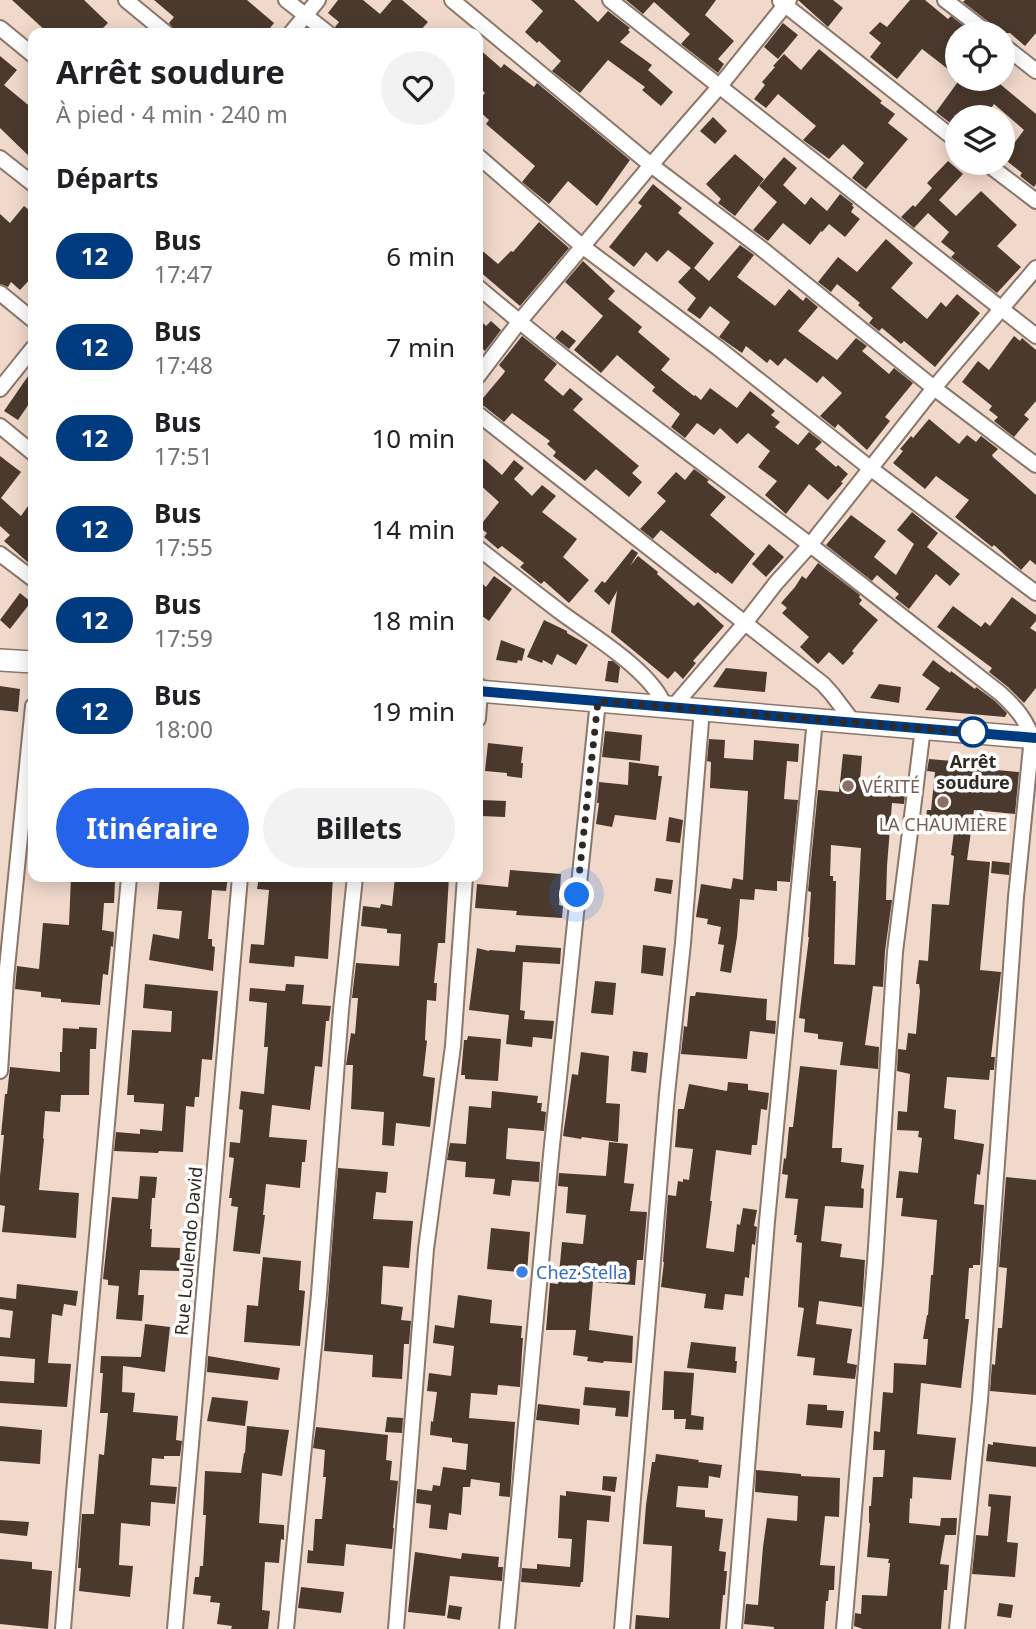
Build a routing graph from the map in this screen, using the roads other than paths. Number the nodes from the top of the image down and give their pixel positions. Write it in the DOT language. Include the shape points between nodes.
graph roads {
  1 [pos="126,0"];
  2 [pos="286,0"];
  3 [pos="318,0"];
  4 [pos="452,0"];
  5 [pos="610,0"];
  6 [pos="945,0"];
  7 [pos="784,2"];
  8 [pos="306,16"];
  9 [pos="972,21"];
  10 [pos="0,28"];
  11 [pos="160,28"];
  12 [pos="295,28"];
  13 [pos="322,28"];
  14 [pos="28,50"];
  15 [pos="1015,54"];
  16 [pos="1036,71"];
  17 [pos="719,87"];
  18 [pos="945,131"];
  19 [pos="0,158"];
  20 [pos="483,160"];
  21 [pos="651,165"];
  22 [pos="1002,175"];
  23 [pos="28,180"];
  24 [pos="1036,201"];
  25 [pos="582,246"];
  26 [pos="1036,268"];
  27 [pos="483,291"];
  28 [pos="0,293"];
  29 [pos="1002,310"];
  30 [pos="28,316"];
  31 [pos="519,322"];
  32 [pos="1036,336"];
  33 [pos="28,354"];
  34 [pos="483,369"];
  35 [pos="934,388"];
  36 [pos="0,389"];
  37 [pos="483,418"];
  38 [pos="0,426"];
  39 [pos="28,449"];
  40 [pos="1036,465"];
  41 [pos="870,468"];
  42 [pos="810,545"];
  43 [pos="483,552"];
  44 [pos="0,554"];
  45 [pos="28,575"];
  46 [pos="1036,593"];
  47 [pos="745,623"];
  48 [pos="0,660"];
  49 [pos="28,662"];
  50 [pos="483,689"];
  51 [pos="598,701"];
  52 [pos="669,707"];
  53 [pos="702,709"];
  54 [pos="815,719"];
  55 [pos="854,723"];
  56 [pos="923,728"];
  57 [pos="1034,738"];
  58 [pos="28,757"];
  59 [pos="129,882"];
  60 [pos="240,882"];
  61 [pos="354,882"];
  62 [pos="465,882"];
  63 [pos="0,1071"];
  64 [pos="63,1629"];
  65 [pos="175,1629"];
  66 [pos="286,1629"];
  67 [pos="396,1629"];
  68 [pos="508,1629"];
  69 [pos="622,1629"];
  70 [pos="734,1629"];
  71 [pos="844,1629"];
  72 [pos="957,1629"];
  1 -- 11 [label="street"];
  2 -- 8 [label="street"];
  3 -- 8 [label="street"];
  4 -- 21 [label="street"];
  5 -- 17 [label="street"];
  6 -- 9 [label="street"];
  7 -- 17 [label="street"];
  7 -- 18 [label="street"];
  8 -- 12 [label="street"];
  8 -- 13 [label="street"];
  10 -- 14 [label="street"];
  15 -- 16 [label="street"];
  17 -- 21 [label="street"];
  17 -- 29 [label="street"];
  19 -- 23 [label="street"];
  20 -- 25 [label="street"];
  21 -- 25 [label="street"];
  21 -- 35 [label="street"];
  22 -- 24 [label="street"];
  25 -- 31 [label="street"];
  25 -- 41 [label="street"];
  26 -- 29 [label="street"];
  27 -- 31 [label="street"];
  28 -- 30 [label="street"];
  29 -- 32 [label="street"];
  29 -- 35 [label="street"];
  31 -- 34 [label="street"];
  31 -- 42 [label="street"];
  33 -- 36 [label="street"];
  35 -- 40 [label="street"];
  35 -- 41 [label="street"];
  37 -- 47 [label="street"];
  38 -- 39 [label="street"];
  41 -- 42 [label="street"];
  41 -- 46 [label="street"];
  42 -- 47 [label="street"];
  42 -- 57 [label="street" via="1001,694 1019,711"];
  43 -- 52 [label="street" via="627,662"];
  44 -- 45 [label="street"];
  47 -- 52 [label="street"];
  47 -- 55 [label="street" via="823,684"];
  48 -- 49 [label="main road"];
  50 -- 51 [label="main road"];
  51 -- 52 [label="main road"];
  51 -- 68 [label="street"];
  52 -- 53 [label="main road"];
  53 -- 54 [label="main road"];
  53 -- 69 [label="street"];
  54 -- 55 [label="main road"];
  54 -- 70 [label="street"];
  55 -- 56 [label="main road"];
  56 -- 57 [label="main road"];
  56 -- 71 [label="street" via="895,952"];
  57 -- 72 [label="street" via="1016,897 980,1400"];
  58 -- 63 [label="street"];
  59 -- 64 [label="street"];
  60 -- 65 [label="street, Rue Loulendo David"];
  61 -- 66 [label="street"];
  62 -- 67 [label="street" via="453,1046 426,1249"];
}
